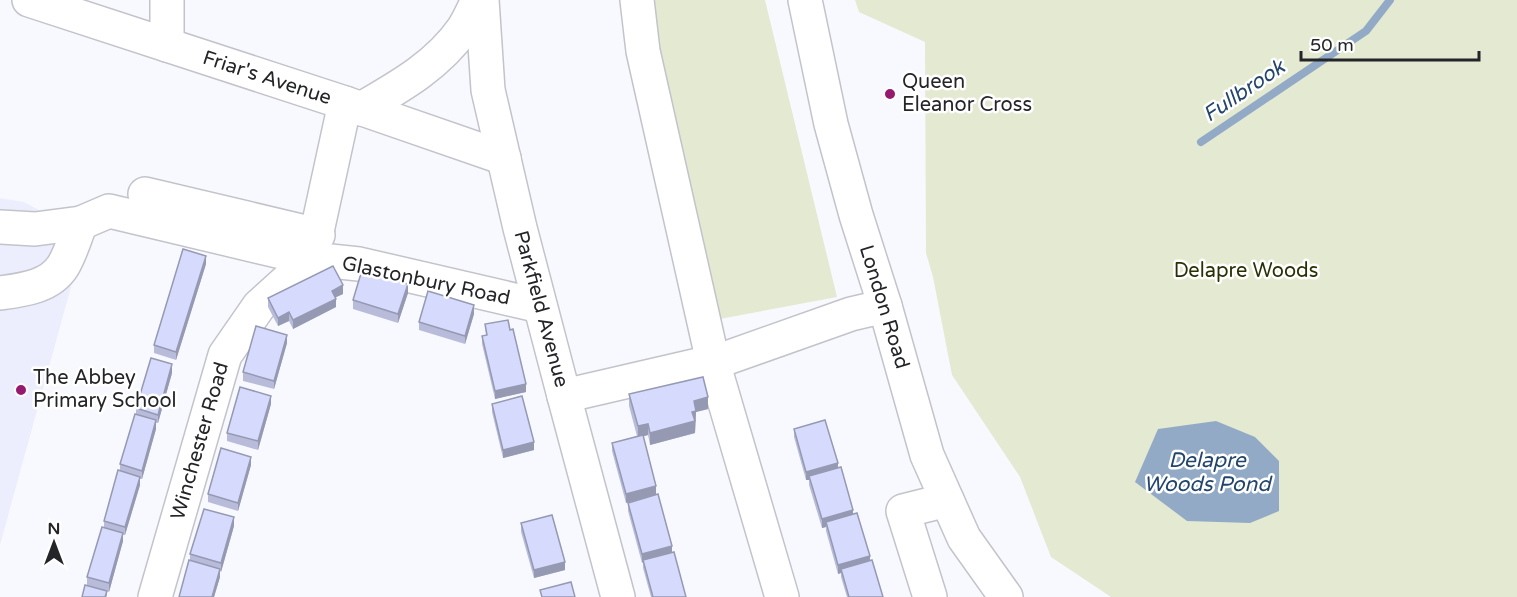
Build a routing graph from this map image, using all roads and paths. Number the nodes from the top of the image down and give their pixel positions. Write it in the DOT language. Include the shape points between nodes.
graph roads {
  1 [pos="29,0"];
  2 [pos="167,0"];
  3 [pos="480,0"];
  4 [pos="637,0"];
  5 [pos="805,0"];
  6 [pos="167,45"];
  7 [pos="353,106"];
  8 [pos="504,158"];
  9 [pos="144,194"];
  10 [pos="81,223"];
  11 [pos="0,227"];
  12 [pos="314,247"];
  13 [pos="0,293"];
  14 [pos="540,306"];
  15 [pos="885,306"];
  16 [pos="713,362"];
  17 [pos="564,396"];
  18 [pos="947,500"];
  19 [pos="155,597"];
  20 [pos="618,597"];
  21 [pos="782,597"];
  22 [pos="930,597"];
  23 [pos="1006,597"];
  1 -- 6 [label="main road, Friar's Avenue"];
  2 -- 6 [label="main road"];
  3 -- 7 [label="main road" via="464,28 434,62 415,76"];
  3 -- 8 [label="main road, Parkfield Avenue" via="488,90"];
  4 -- 16 [label="main road" via="643,51"];
  5 -- 15 [label="main road, London Road" via="831,124"];
  6 -- 7 [label="main road, Friar's Avenue"];
  7 -- 8 [label="main road, Friar's Avenue"];
  7 -- 12 [label="main road"];
  8 -- 14 [label="main road, Parkfield Avenue"];
  9 -- 12 [label="main road"];
  10 -- 11 [label="main road" via="34,229"];
  10 -- 12 [label="main road" via="109,211"];
  10 -- 13 [label="main road" via="58,273 44,283"];
  12 -- 14 [label="main road, Glastonbury Road" via="359,264"];
  12 -- 19 [label="main road, Winchester Road" via="259,306 225,355"];
  14 -- 17 [label="main road, Parkfield Avenue"];
  15 -- 16 [label="main road, Parkfield Avenue"];
  15 -- 18 [label="main road, London Road" via="927,455"];
  16 -- 17 [label="main road, Parkfield Avenue"];
  16 -- 21 [label="main road"];
  17 -- 20 [label="main road"];
  18 -- 22 [label="main road" via="903,512"];
  18 -- 23 [label="main road, London Road" via="964,538"];
}
